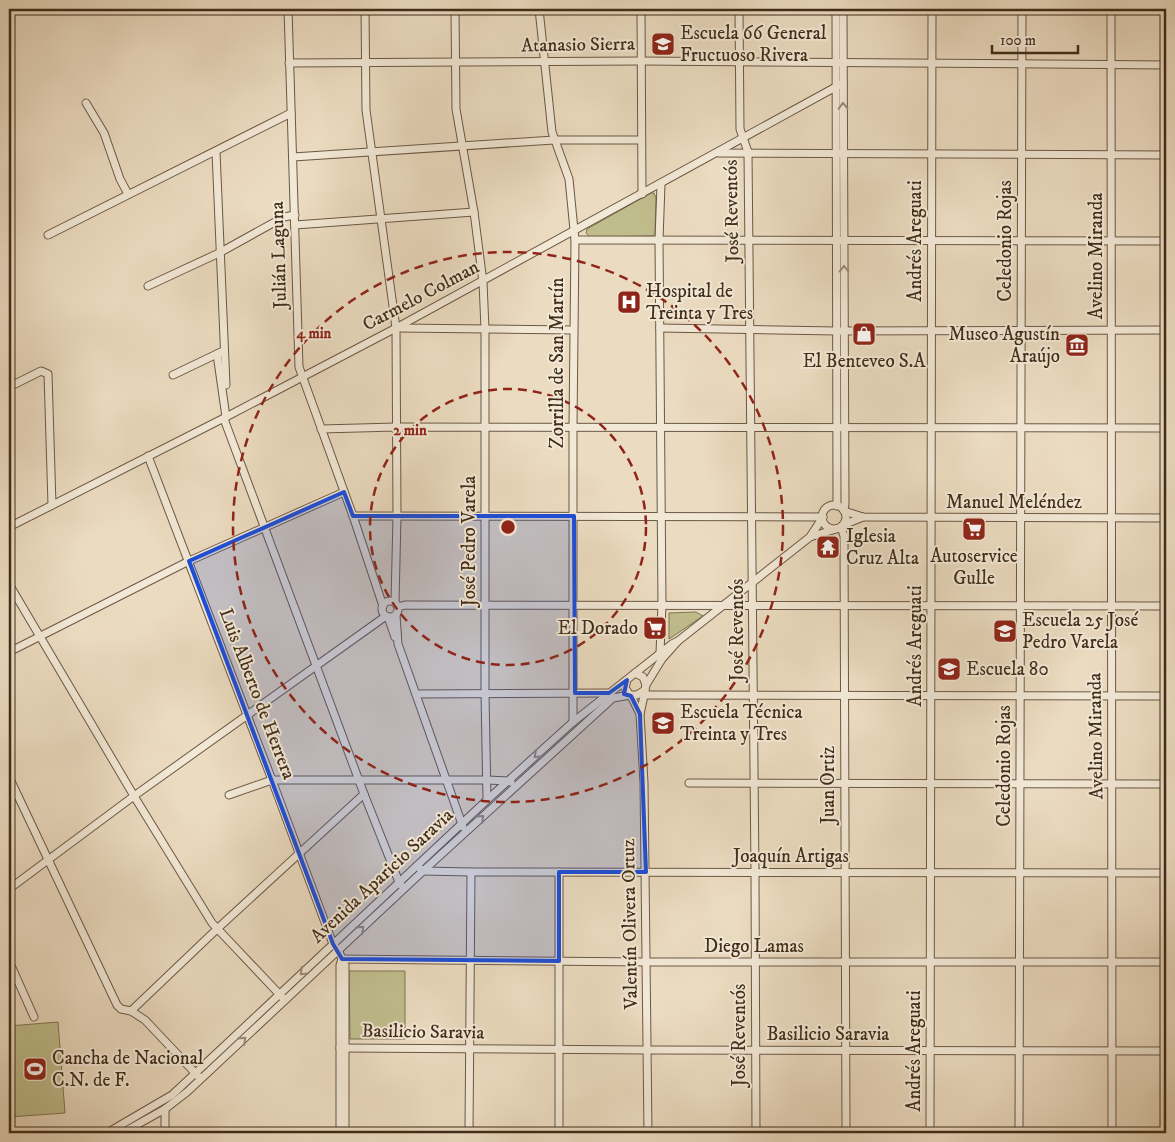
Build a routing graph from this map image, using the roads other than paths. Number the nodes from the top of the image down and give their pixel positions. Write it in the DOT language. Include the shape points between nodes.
graph roads {
  1 [pos="288,9"];
  2 [pos="365,9"];
  3 [pos="455,9"];
  4 [pos="539,9"];
  5 [pos="641,9"];
  6 [pos="738,9"];
  7 [pos="836,9"];
  8 [pos="843,9"];
  9 [pos="932,9"];
  10 [pos="1022,9"];
  11 [pos="1111,9"];
  12 [pos="641,61"];
  13 [pos="739,61"];
  14 [pos="455,62"];
  15 [pos="544,62"];
  16 [pos="289,63"];
  17 [pos="365,63"];
  18 [pos="840,63"];
  19 [pos="932,64"];
  20 [pos="1022,65"];
  21 [pos="1112,65"];
  22 [pos="1166,65"];
  23 [pos="843,83"];
  24 [pos="835,87"];
  25 [pos="86,104"];
  26 [pos="291,114"];
  27 [pos="744,139"];
  28 [pos="554,140"];
  29 [pos="641,140"];
  30 [pos="462,145"];
  31 [pos="372,151"];
  32 [pos="216,152"];
  33 [pos="748,152"];
  34 [pos="717,153"];
  35 [pos="841,154"];
  36 [pos="932,154"];
  37 [pos="1022,154"];
  38 [pos="1111,155"];
  39 [pos="1166,155"];
  40 [pos="293,157"];
  41 [pos="660,184"];
  42 [pos="128,194"];
  43 [pos="642,194"];
  44 [pos="474,212"];
  45 [pos="294,215"];
  46 [pos="382,219"];
  47 [pos="295,225"];
  48 [pos="574,230"];
  49 [pos="48,235"];
  50 [pos="574,240"];
  51 [pos="659,240"];
  52 [pos="749,240"];
  53 [pos="840,240"];
  54 [pos="931,240"];
  55 [pos="1022,240"];
  56 [pos="1112,241"];
  57 [pos="1166,241"];
  58 [pos="219,253"];
  59 [pos="482,282"];
  60 [pos="148,286"];
  61 [pos="396,328"];
  62 [pos="660,328"];
  63 [pos="484,329"];
  64 [pos="573,330"];
  65 [pos="750,330"];
  66 [pos="840,330"];
  67 [pos="931,330"];
  68 [pos="1022,330"];
  69 [pos="1112,330"];
  70 [pos="1166,330"];
  71 [pos="221,352"];
  72 [pos="173,375"];
  73 [pos="302,377"];
  74 [pos="226,386"];
  75 [pos="9,387"];
  76 [pos="225,418"];
  77 [pos="396,427"];
  78 [pos="485,427"];
  79 [pos="573,427"];
  80 [pos="662,427"];
  81 [pos="751,428"];
  82 [pos="841,428"];
  83 [pos="931,428"];
  84 [pos="1021,428"];
  85 [pos="1112,428"];
  86 [pos="1166,428"];
  87 [pos="321,429"];
  88 [pos="148,456"];
  89 [pos="344,492"];
  90 [pos="52,505"];
  91 [pos="842,509"];
  92 [pos="353,516"];
  93 [pos="397,516"];
  94 [pos="486,516"];
  95 [pos="574,516"];
  96 [pos="662,516"];
  97 [pos="752,516"];
  98 [pos="823,517"];
  99 [pos="862,517"];
  100 [pos="931,518"];
  101 [pos="1021,518"];
  102 [pos="1112,518"];
  103 [pos="1166,518"];
  104 [pos="9,525"];
  105 [pos="840,527"];
  106 [pos="265,528"];
  107 [pos="810,537"];
  108 [pos="189,561"];
  109 [pos="753,583"];
  110 [pos="9,584"];
  111 [pos="662,604"];
  112 [pos="696,604"];
  113 [pos="397,605"];
  114 [pos="725,605"];
  115 [pos="753,605"];
  116 [pos="844,605"];
  117 [pos="383,606"];
  118 [pos="485,606"];
  119 [pos="574,606"];
  120 [pos="932,606"];
  121 [pos="1021,606"];
  122 [pos="1112,606"];
  123 [pos="1166,606"];
  124 [pos="396,615"];
  125 [pos="711,615"];
  126 [pos="387,616"];
  127 [pos="40,636"];
  128 [pos="678,641"];
  129 [pos="398,644"];
  130 [pos="9,652"];
  131 [pos="660,653"];
  132 [pos="316,665"];
  133 [pos="635,673"];
  134 [pos="627,680"];
  135 [pos="645,690"];
  136 [pos="485,693"];
  137 [pos="574,693"];
  138 [pos="609,693"];
  139 [pos="416,694"];
  140 [pos="754,694"];
  141 [pos="631,695"];
  142 [pos="844,695"];
  143 [pos="931,695"];
  144 [pos="1020,696"];
  145 [pos="1111,696"];
  146 [pos="1166,696"];
  147 [pos="640,714"];
  148 [pos="247,715"];
  149 [pos="574,722"];
  150 [pos="9,777"];
  151 [pos="359,779"];
  152 [pos="272,780"];
  153 [pos="447,780"];
  154 [pos="487,780"];
  155 [pos="509,781"];
  156 [pos="689,783"];
  157 [pos="754,783"];
  158 [pos="844,783"];
  159 [pos="931,783"];
  160 [pos="1021,784"];
  161 [pos="1166,784"];
  162 [pos="1112,785"];
  163 [pos="515,787"];
  164 [pos="364,794"];
  165 [pos="229,795"];
  166 [pos="134,796"];
  167 [pos="487,800"];
  168 [pos="462,825"];
  169 [pos="467,831"];
  170 [pos="299,853"];
  171 [pos="49,860"];
  172 [pos="420,869"];
  173 [pos="471,872"];
  174 [pos="559,872"];
  175 [pos="646,872"];
  176 [pos="755,872"];
  177 [pos="844,872"];
  178 [pos="930,872"];
  179 [pos="1020,873"];
  180 [pos="1112,873"];
  181 [pos="1166,873"];
  182 [pos="399,882"];
  183 [pos="404,888"];
  184 [pos="9,889"];
  185 [pos="217,929"];
  186 [pos="333,944"];
  187 [pos="338,950"];
  188 [pos="342,959"];
  189 [pos="470,960"];
  190 [pos="9,961"];
  191 [pos="559,961"];
  192 [pos="1112,961"];
  193 [pos="646,962"];
  194 [pos="756,962"];
  195 [pos="845,962"];
  196 [pos="930,962"];
  197 [pos="1020,962"];
  198 [pos="1166,962"];
  199 [pos="279,994"];
  200 [pos="285,1000"];
  201 [pos="131,1011"];
  202 [pos="34,1018"];
  203 [pos="343,1048"];
  204 [pos="469,1049"];
  205 [pos="559,1050"];
  206 [pos="648,1050"];
  207 [pos="756,1050"];
  208 [pos="845,1051"];
  209 [pos="930,1051"];
  210 [pos="1019,1051"];
  211 [pos="1111,1051"];
  212 [pos="1166,1051"];
  213 [pos="198,1077"];
  214 [pos="174,1098"];
  215 [pos="165,1109"];
  216 [pos="108,1133"];
  217 [pos="122,1133"];
  218 [pos="165,1133"];
  219 [pos="340,1133"];
  220 [pos="345,1133"];
  221 [pos="468,1133"];
  222 [pos="559,1133"];
  223 [pos="648,1133"];
  224 [pos="756,1133"];
  225 [pos="846,1133"];
  226 [pos="930,1133"];
  227 [pos="1019,1133"];
  228 [pos="1112,1133"];
  1 -- 16 [label="street, Julián Laguna"];
  2 -- 17 [label="street"];
  3 -- 14 [label="street, José Pedro Varela"];
  4 -- 15 [label="street, Zorrilla de San Martín"];
  5 -- 12 [label="street"];
  6 -- 13 [label="street"];
  7 -- 18 [label="street"];
  8 -- 18 [label="street"];
  9 -- 19 [label="street, Andrés Areguati"];
  10 -- 20 [label="street, Celedonio Rojas"];
  11 -- 21 [label="street, Avelino Miranda"];
  12 -- 13 [label="street, Atanasio Sierra"];
  12 -- 15 [label="street, Atanasio Sierra"];
  12 -- 29 [label="street"];
  13 -- 18 [label="street, Atanasio Sierra"];
  13 -- 27 [label="street, José Reventós" via="740,129"];
  14 -- 15 [label="street, Atanasio Sierra"];
  14 -- 17 [label="street, Atanasio Sierra"];
  14 -- 30 [label="street, José Pedro Varela" via="456,108"];
  15 -- 28 [label="street, Zorrilla de San Martín"];
  16 -- 17 [label="street, Atanasio Sierra"];
  16 -- 26 [label="street, Julián Laguna"];
  17 -- 31 [label="street" via="366,110"];
  18 -- 19 [label="street, Atanasio Sierra"];
  18 -- 23 [label="street"];
  18 -- 24 [label="street"];
  19 -- 20 [label="street, Atanasio Sierra"];
  19 -- 36 [label="street, Andrés Areguati"];
  20 -- 21 [label="street, Atanasio Sierra"];
  20 -- 37 [label="street, Celedonio Rojas"];
  21 -- 22 [label="street, Atanasio Sierra"];
  21 -- 38 [label="street, Avelino Miranda"];
  23 -- 24 [label="street, Carmelo Colman"];
  35 -- 23 [label="street, one-way"];
  24 -- 27 [label="street, Carmelo Colman"];
  24 -- 35 [label="street"];
  25 -- 42 [label="street" via="104,133"];
  26 -- 32 [label="street"];
  26 -- 40 [label="street, Julián Laguna"];
  27 -- 33 [label="street, José Reventós"];
  27 -- 34 [label="street, Carmelo Colman"];
  28 -- 29 [label="street"];
  28 -- 30 [label="street"];
  28 -- 48 [label="street, Zorrilla de San Martín" via="569,179"];
  29 -- 43 [label="street"];
  30 -- 31 [label="street"];
  30 -- 44 [label="street, José Pedro Varela"];
  31 -- 40 [label="street"];
  31 -- 46 [label="street"];
  32 -- 42 [label="street"];
  32 -- 58 [label="street"];
  33 -- 34 [label="street"];
  33 -- 35 [label="street"];
  33 -- 52 [label="street, José Reventós"];
  34 -- 41 [label="street, Carmelo Colman"];
  35 -- 36 [label="street"];
  35 -- 53 [label="street"];
  36 -- 37 [label="street"];
  36 -- 54 [label="street, Andrés Areguati"];
  37 -- 38 [label="street"];
  37 -- 55 [label="street, Celedonio Rojas"];
  38 -- 39 [label="street"];
  38 -- 56 [label="street, Avelino Miranda"];
  40 -- 45 [label="street, Julián Laguna"];
  41 -- 43 [label="street, Carmelo Colman"];
  41 -- 51 [label="street"];
  42 -- 49 [label="street"];
  43 -- 48 [label="street, Carmelo Colman"];
  44 -- 46 [label="street"];
  44 -- 59 [label="street, José Pedro Varela"];
  45 -- 47 [label="street, Julián Laguna"];
  45 -- 58 [label="street" via="284,217"];
  46 -- 47 [label="street"];
  46 -- 61 [label="street"];
  47 -- 73 [label="street, Julián Laguna" via="299,367"];
  48 -- 50 [label="street, Zorrilla de San Martín"];
  48 -- 59 [label="street, Carmelo Colman"];
  50 -- 51 [label="street"];
  50 -- 64 [label="street, Zorrilla de San Martín"];
  51 -- 52 [label="street"];
  51 -- 62 [label="street"];
  52 -- 53 [label="street"];
  52 -- 65 [label="street, José Reventós"];
  53 -- 54 [label="street"];
  53 -- 66 [label="street"];
  54 -- 55 [label="street"];
  54 -- 67 [label="street, Andrés Areguati"];
  55 -- 56 [label="street"];
  55 -- 68 [label="street, Celedonio Rojas"];
  56 -- 57 [label="street"];
  56 -- 69 [label="street, Avelino Miranda"];
  58 -- 60 [label="street"];
  58 -- 71 [label="street"];
  59 -- 61 [label="street, Carmelo Colman"];
  59 -- 63 [label="street, José Pedro Varela"];
  61 -- 63 [label="street"];
  61 -- 73 [label="street, Carmelo Colman"];
  61 -- 77 [label="street"];
  62 -- 65 [label="street"];
  62 -- 80 [label="street"];
  63 -- 64 [label="street"];
  63 -- 78 [label="street, José Pedro Varela"];
  64 -- 79 [label="street, Zorrilla de San Martín"];
  65 -- 66 [label="street"];
  65 -- 81 [label="street, José Reventós"];
  66 -- 67 [label="street"];
  66 -- 82 [label="street"];
  67 -- 68 [label="street"];
  67 -- 83 [label="street, Andrés Areguati"];
  68 -- 69 [label="street"];
  68 -- 84 [label="street, Celedonio Rojas"];
  69 -- 70 [label="street"];
  69 -- 85 [label="street, Avelino Miranda"];
  71 -- 72 [label="street"];
  71 -- 74 [label="street"];
  71 -- 76 [label="street"];
  73 -- 76 [label="street, Carmelo Colman"];
  73 -- 87 [label="street, Julián Laguna"];
  75 -- 90 [label="street" via="42,371 48,374"];
  76 -- 88 [label="street, Carmelo Colman"];
  76 -- 106 [label="street"];
  77 -- 78 [label="street"];
  77 -- 87 [label="street"];
  77 -- 93 [label="street"];
  78 -- 79 [label="street"];
  78 -- 94 [label="street, José Pedro Varela"];
  79 -- 80 [label="street"];
  79 -- 95 [label="street, Zorrilla de San Martín"];
  80 -- 81 [label="street"];
  80 -- 96 [label="street"];
  81 -- 82 [label="street"];
  81 -- 97 [label="street, José Reventós"];
  82 -- 83 [label="street"];
  82 -- 91 [label="street" via="845,504"];
  83 -- 84 [label="street"];
  83 -- 100 [label="street, Andrés Areguati"];
  84 -- 85 [label="street"];
  84 -- 101 [label="street, Celedonio Rojas"];
  85 -- 86 [label="street"];
  85 -- 102 [label="street, Avelino Miranda"];
  87 -- 89 [label="street, Julián Laguna"];
  88 -- 90 [label="street, Carmelo Colman"];
  88 -- 108 [label="street, Luis Alberto de Herrera"];
  89 -- 92 [label="street, Julián Laguna"];
  89 -- 106 [label="street"];
  90 -- 104 [label="street, Carmelo Colman"];
  91 -- 98 [label="street" via="828,507"];
  91 -- 99 [label="street, Manuel Meléndez"];
  91 -- 105 [label="street" via="846,516"];
  92 -- 93 [label="street"];
  92 -- 117 [label="street, Julián Laguna"];
  93 -- 94 [label="street"];
  93 -- 113 [label="street"];
  94 -- 95 [label="street"];
  94 -- 118 [label="street, José Pedro Varela"];
  95 -- 96 [label="street"];
  95 -- 119 [label="street, Zorrilla de San Martín"];
  96 -- 97 [label="street"];
  96 -- 111 [label="street"];
  97 -- 98 [label="street"];
  97 -- 109 [label="street, José Reventós"];
  98 -- 105 [label="street" via="827,526"];
  98 -- 107 [label="street, Avenida Aparicio Saravia"];
  99 -- 100 [label="street, Manuel Meléndez"];
  99 -- 105 [label="street, Manuel Meléndez"];
  100 -- 101 [label="street, Manuel Meléndez"];
  100 -- 120 [label="street, Andrés Areguati"];
  101 -- 102 [label="street, Manuel Meléndez"];
  101 -- 121 [label="street, Celedonio Rojas"];
  102 -- 103 [label="street, Manuel Meléndez"];
  102 -- 122 [label="street, Avelino Miranda"];
  105 -- 107 [label="street, Avenida Aparicio Saravia"];
  105 -- 116 [label="street, Juan Ortiz" via="844,536"];
  106 -- 108 [label="street"];
  106 -- 132 [label="street"];
  107 -- 109 [label="street, Avenida Aparicio Saravia"];
  108 -- 127 [label="street"];
  108 -- 148 [label="street, Luis Alberto de Herrera"];
  109 -- 114 [label="street, Avenida Aparicio Saravia"];
  109 -- 115 [label="street, José Reventós"];
  110 -- 127 [label="street"];
  111 -- 112 [label="street"];
  111 -- 119 [label="street"];
  111 -- 131 [label="street"];
  112 -- 114 [label="street"];
  112 -- 125 [label="street"];
  113 -- 117 [label="street" via="390,601"];
  113 -- 118 [label="street"];
  113 -- 124 [label="street"];
  114 -- 115 [label="street"];
  114 -- 125 [label="street, Avenida Aparicio Saravia"];
  115 -- 116 [label="street"];
  115 -- 140 [label="street, José Reventós"];
  116 -- 120 [label="street"];
  116 -- 142 [label="street, Juan Ortiz"];
  117 -- 126 [label="street" via="382,611"];
  118 -- 119 [label="street"];
  118 -- 136 [label="street, José Pedro Varela"];
  119 -- 137 [label="street, Zorrilla de San Martín"];
  120 -- 121 [label="street"];
  120 -- 143 [label="street, Andrés Areguati"];
  121 -- 122 [label="street"];
  121 -- 144 [label="street, Celedonio Rojas"];
  122 -- 123 [label="street"];
  122 -- 145 [label="street, Avelino Miranda"];
  124 -- 126 [label="street"];
  124 -- 129 [label="street"];
  125 -- 128 [label="street, Avenida Aparicio Saravia"];
  126 -- 129 [label="street"];
  126 -- 132 [label="street"];
  127 -- 130 [label="street"];
  127 -- 166 [label="street"];
  128 -- 131 [label="street, Avenida Aparicio Saravia"];
  128 -- 135 [label="street, Avenida Aparicio Saravia" via="662,658"];
  129 -- 139 [label="street"];
  131 -- 133 [label="street, Avenida Aparicio Saravia"];
  132 -- 148 [label="street"];
  132 -- 151 [label="street"];
  133 -- 134 [label="street, Avenida Aparicio Saravia"];
  133 -- 135 [label="street" via="643,677"];
  134 -- 138 [label="street, Avenida Aparicio Saravia"];
  134 -- 141 [label="street" via="626,688"];
  135 -- 140 [label="street" via="659,694"];
  135 -- 141 [label="street"];
  135 -- 147 [label="street, Valentín Olivera Ortuz"];
  136 -- 137 [label="street"];
  136 -- 139 [label="street"];
  136 -- 154 [label="street, José Pedro Varela"];
  137 -- 138 [label="street"];
  137 -- 149 [label="street, Zorrilla de San Martín"];
  138 -- 149 [label="street, Avenida Aparicio Saravia"];
  139 -- 153 [label="street"];
  140 -- 142 [label="street"];
  140 -- 157 [label="street, José Reventós"];
  141 -- 147 [label="street, Valentín Olivera Ortuz"];
  141 -- 163 [label="street, Avenida Aparicio Saravia" via="613,698"];
  142 -- 143 [label="street"];
  142 -- 158 [label="street, Juan Ortiz"];
  143 -- 144 [label="street"];
  143 -- 159 [label="street, Andrés Areguati"];
  144 -- 145 [label="street"];
  144 -- 160 [label="street, Celedonio Rojas"];
  145 -- 146 [label="street"];
  145 -- 162 [label="street, Avelino Miranda"];
  147 -- 175 [label="street, Valentín Olivera Ortuz"];
  148 -- 152 [label="street, Luis Alberto de Herrera"];
  148 -- 166 [label="street"];
  149 -- 155 [label="street, Avenida Aparicio Saravia, one-way"];
  150 -- 171 [label="street"];
  151 -- 152 [label="street"];
  151 -- 153 [label="street"];
  151 -- 164 [label="street"];
  152 -- 165 [label="street"];
  152 -- 170 [label="street, Luis Alberto de Herrera"];
  153 -- 154 [label="street"];
  153 -- 168 [label="street"];
  154 -- 155 [label="street"];
  154 -- 167 [label="street, José Pedro Varela"];
  155 -- 163 [label="street"];
  155 -- 167 [label="street, Avenida Aparicio Saravia"];
  156 -- 157 [label="street"];
  157 -- 158 [label="street"];
  157 -- 176 [label="street, José Reventós"];
  158 -- 159 [label="street"];
  158 -- 177 [label="street, Juan Ortiz"];
  159 -- 160 [label="street"];
  159 -- 178 [label="street, Andrés Areguati"];
  160 -- 162 [label="street"];
  160 -- 179 [label="street, Celedonio Rojas"];
  161 -- 162 [label="street"];
  162 -- 180 [label="street, Avelino Miranda"];
  169 -- 163 [label="street, Avenida Aparicio Saravia, one-way"];
  164 -- 170 [label="street"];
  164 -- 182 [label="street"];
  166 -- 171 [label="street"];
  166 -- 185 [label="street"];
  167 -- 168 [label="street, Avenida Aparicio Saravia"];
  168 -- 169 [label="street"];
  168 -- 172 [label="street, Avenida Aparicio Saravia"];
  169 -- 172 [label="street, Avenida Aparicio Saravia"];
  170 -- 185 [label="street"];
  170 -- 186 [label="street, Luis Alberto de Herrera"];
  171 -- 184 [label="street"];
  171 -- 201 [label="street" via="117,1005"];
  172 -- 173 [label="street, Joaquín Artigas"];
  172 -- 182 [label="street, Avenida Aparicio Saravia"];
  172 -- 183 [label="street, Avenida Aparicio Saravia"];
  173 -- 174 [label="street, Joaquín Artigas"];
  173 -- 189 [label="street"];
  174 -- 175 [label="street, Joaquín Artigas"];
  174 -- 191 [label="street"];
  175 -- 176 [label="street, Joaquín Artigas"];
  175 -- 193 [label="street, Valentín Olivera Ortuz"];
  176 -- 177 [label="street, Joaquín Artigas"];
  176 -- 194 [label="street, José Reventós"];
  177 -- 178 [label="street, Joaquín Artigas"];
  177 -- 195 [label="street, Juan Ortiz"];
  178 -- 179 [label="street, Joaquín Artigas"];
  178 -- 196 [label="street, Andrés Areguati"];
  179 -- 180 [label="street, Joaquín Artigas"];
  179 -- 197 [label="street, Celedonio Rojas"];
  180 -- 181 [label="street, Joaquín Artigas"];
  180 -- 192 [label="street, Avelino Miranda"];
  182 -- 183 [label="street"];
  182 -- 186 [label="street, Avenida Aparicio Saravia"];
  187 -- 183 [label="street, Avenida Aparicio Saravia, one-way"];
  185 -- 199 [label="street"];
  185 -- 201 [label="street"];
  186 -- 187 [label="street, Luis Alberto de Herrera"];
  186 -- 199 [label="street, Avenida Aparicio Saravia, one-way"];
  187 -- 188 [label="street, Luis Alberto de Herrera"];
  187 -- 200 [label="street, Avenida Aparicio Saravia"];
  188 -- 189 [label="street, Diego Lamas"];
  188 -- 203 [label="street"];
  189 -- 191 [label="street, Diego Lamas"];
  189 -- 204 [label="street"];
  190 -- 202 [label="street"];
  191 -- 193 [label="street, Diego Lamas"];
  191 -- 205 [label="street"];
  192 -- 197 [label="street, Diego Lamas"];
  192 -- 198 [label="street, Diego Lamas"];
  192 -- 211 [label="street, Avelino Miranda"];
  193 -- 194 [label="street, Diego Lamas"];
  193 -- 206 [label="street, Valentín Olivera Ortuz"];
  194 -- 195 [label="street, Diego Lamas"];
  194 -- 207 [label="street, José Reventós"];
  195 -- 196 [label="street, Diego Lamas"];
  195 -- 208 [label="street, Juan Ortiz"];
  196 -- 197 [label="street, Diego Lamas"];
  196 -- 209 [label="street, Andrés Areguati"];
  197 -- 210 [label="street, Celedonio Rojas"];
  199 -- 200 [label="street"];
  199 -- 213 [label="street, Avenida Aparicio Saravia"];
  213 -- 200 [label="street, Avenida Aparicio Saravia, one-way"];
  201 -- 213 [label="street" via="145,1020"];
  203 -- 204 [label="street, Basilicio Saravia"];
  203 -- 219 [label="street"];
  203 -- 220 [label="street"];
  204 -- 205 [label="street, Basilicio Saravia"];
  204 -- 221 [label="street"];
  205 -- 206 [label="street, Basilicio Saravia"];
  205 -- 222 [label="street"];
  206 -- 207 [label="street, Basilicio Saravia"];
  206 -- 223 [label="street, Valentín Olivera Ortuz"];
  207 -- 208 [label="street, Basilicio Saravia"];
  207 -- 224 [label="street, José Reventós"];
  208 -- 209 [label="street, Basilicio Saravia"];
  208 -- 225 [label="street, Juan Ortiz"];
  209 -- 210 [label="street, Basilicio Saravia"];
  209 -- 226 [label="street, Andrés Areguati"];
  210 -- 211 [label="street, Basilicio Saravia"];
  210 -- 227 [label="street, Celedonio Rojas"];
  211 -- 212 [label="street, Basilicio Saravia"];
  211 -- 228 [label="street, Avelino Miranda"];
  213 -- 214 [label="street, Avenida Aparicio Saravia"];
  214 -- 215 [label="street, Avenida Aparicio Saravia"];
  214 -- 216 [label="street, Avenida Aparicio Saravia"];
  215 -- 217 [label="street, Avenida Aparicio Saravia"];
  215 -- 218 [label="street"];
}
